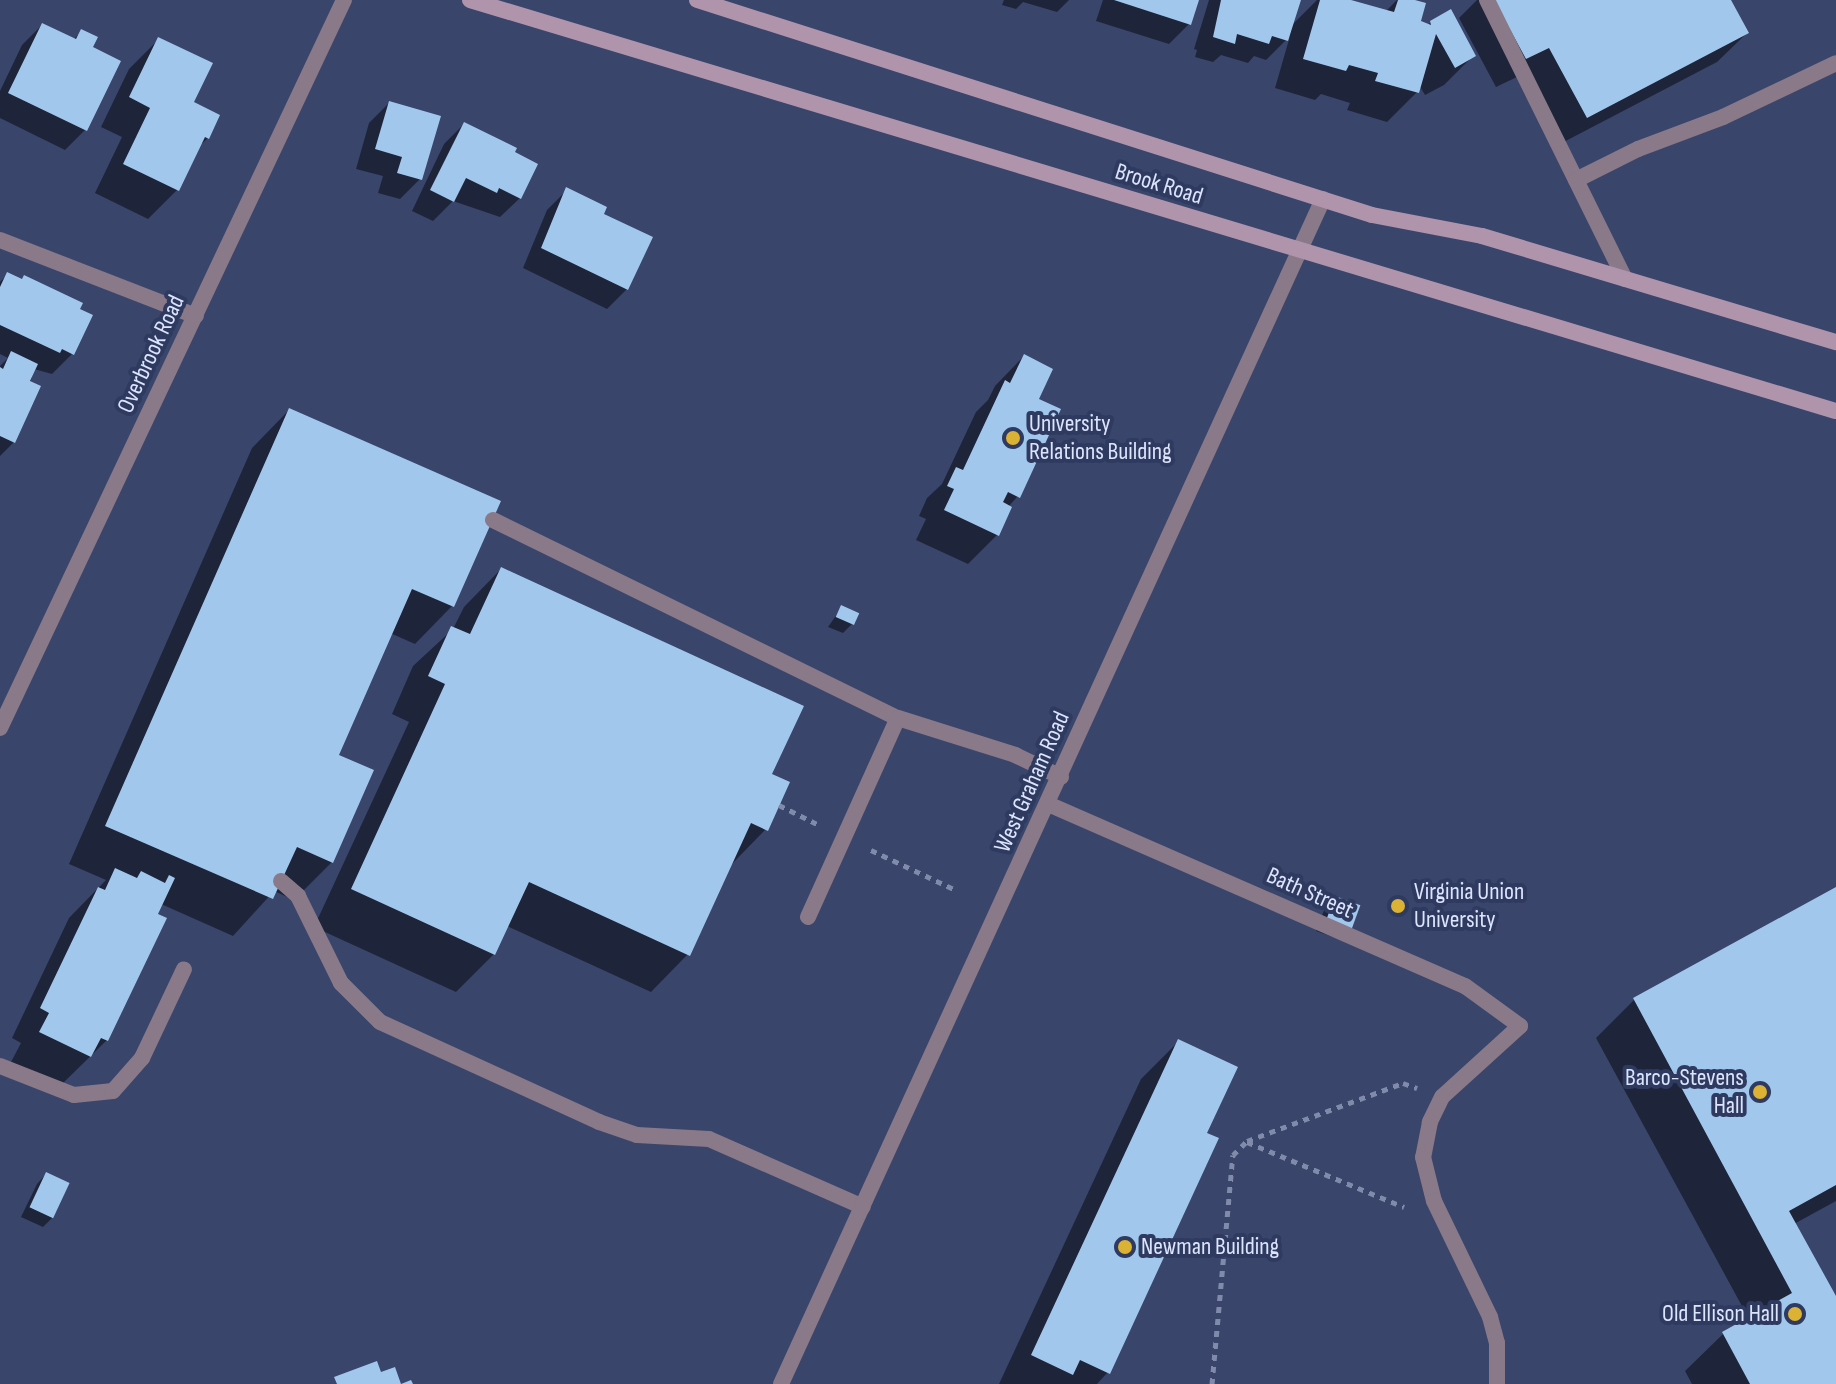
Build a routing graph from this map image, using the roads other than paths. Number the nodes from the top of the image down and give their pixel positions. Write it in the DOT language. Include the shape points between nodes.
graph roads {
  1 [pos="344,0"];
  2 [pos="470,0"];
  3 [pos="697,0"];
  4 [pos="1487,0"];
  5 [pos="1836,63"];
  6 [pos="1576,180"];
  7 [pos="1323,199"];
  8 [pos="0,240"];
  9 [pos="1298,251"];
  10 [pos="1625,279"];
  11 [pos="196,316"];
  12 [pos="1836,342"];
  13 [pos="1836,411"];
  14 [pos="493,520"];
  15 [pos="898,718"];
  16 [pos="0,728"];
  17 [pos="1061,777"];
  18 [pos="1048,804"];
  19 [pos="281,881"];
  20 [pos="808,917"];
  21 [pos="184,969"];
  22 [pos="0,1066"];
  23 [pos="863,1207"];
  24 [pos="781,1384"];
  25 [pos="1497,1384"];
  1 -- 11 [label="street, Overbrook Road"];
  2 -- 9 [label="main road, Brook Road"];
  3 -- 7 [label="main road, Brook Road"];
  4 -- 6 [label="street"];
  5 -- 6 [label="street"];
  6 -- 10 [label="street"];
  7 -- 9 [label="street, West Graham Road"];
  7 -- 10 [label="main road, Brook Road" via="1372,215 1482,236"];
  8 -- 11 [label="street"];
  9 -- 13 [label="main road, Brook Road"];
  9 -- 17 [label="street, West Graham Road"];
  10 -- 12 [label="main road, Brook Road"];
  11 -- 16 [label="street, Overbrook Road"];
  14 -- 15 [label="street"];
  15 -- 17 [label="street" via="1015,755"];
  15 -- 20 [label="street"];
  17 -- 18 [label="street, West Graham Road"];
  18 -- 23 [label="street, West Graham Road"];
  18 -- 25 [label="street, Bath Street" via="1465,986 1520,1026 1442,1097 1423,1157 1434,1201 1490,1317 1497,1343"];
  19 -- 23 [label="street" via="298,896 341,983 380,1022 599,1122 637,1135 709,1139"];
  21 -- 22 [label="street" via="142,1058 113,1091 74,1095"];
  23 -- 24 [label="street, West Graham Road"];
}
